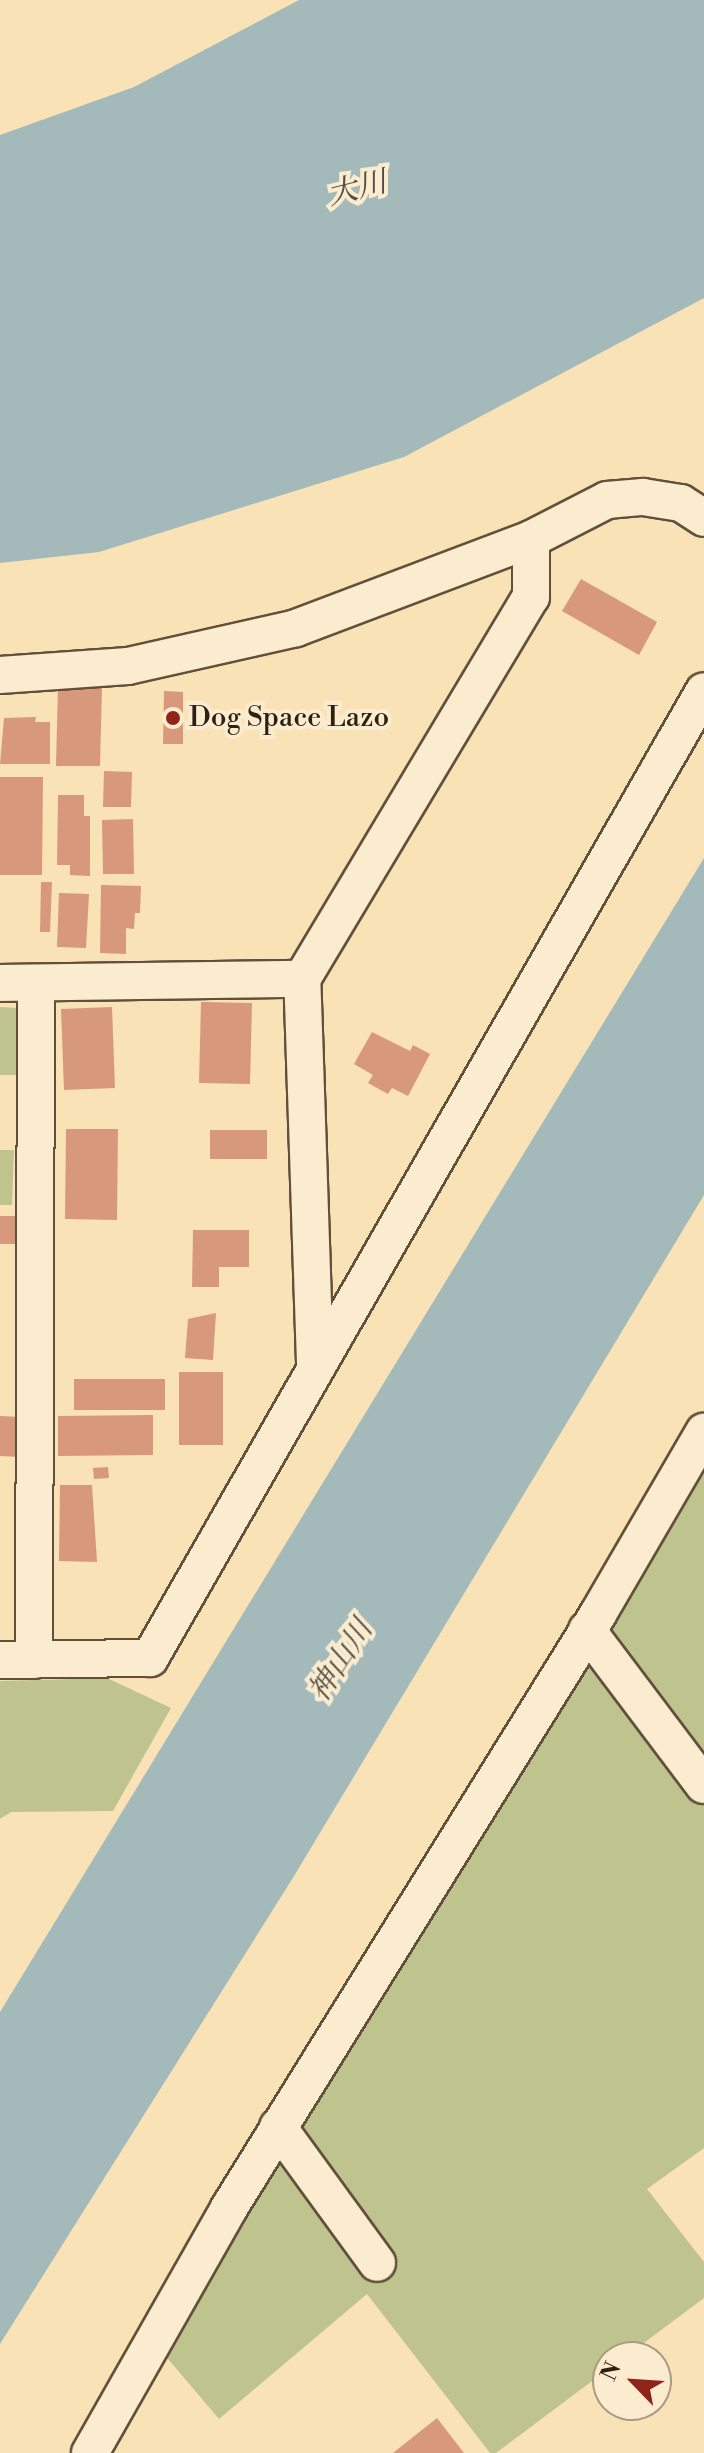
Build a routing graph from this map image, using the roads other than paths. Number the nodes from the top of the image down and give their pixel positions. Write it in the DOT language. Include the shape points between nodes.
graph roads {
  1 [pos="704,518"];
  2 [pos="531,539"];
  3 [pos="0,675"];
  4 [pos="704,691"];
  5 [pos="302,979"];
  6 [pos="0,983"];
  7 [pos="36,984"];
  8 [pos="315,1363"];
  9 [pos="704,1432"];
  10 [pos="587,1630"];
  11 [pos="17,1660"];
  12 [pos="704,1785"];
  13 [pos="278,2127"];
  14 [pos="377,2263"];
  15 [pos="90,2453"];
  1 -- 2 [label="street" via="681,503 643,497 607,500"];
  2 -- 3 [label="street" via="296,628 128,666"];
  2 -- 5 [label="street" via="531,597"];
  4 -- 8 [label="street"];
  5 -- 7 [label="street"];
  5 -- 8 [label="street"];
  6 -- 7 [label="street"];
  7 -- 11 [label="street"];
  8 -- 11 [label="street" via="150,1658"];
  9 -- 10 [label="street"];
  10 -- 12 [label="street"];
  10 -- 13 [label="street"];
  13 -- 14 [label="street"];
  13 -- 15 [label="street"];
}
